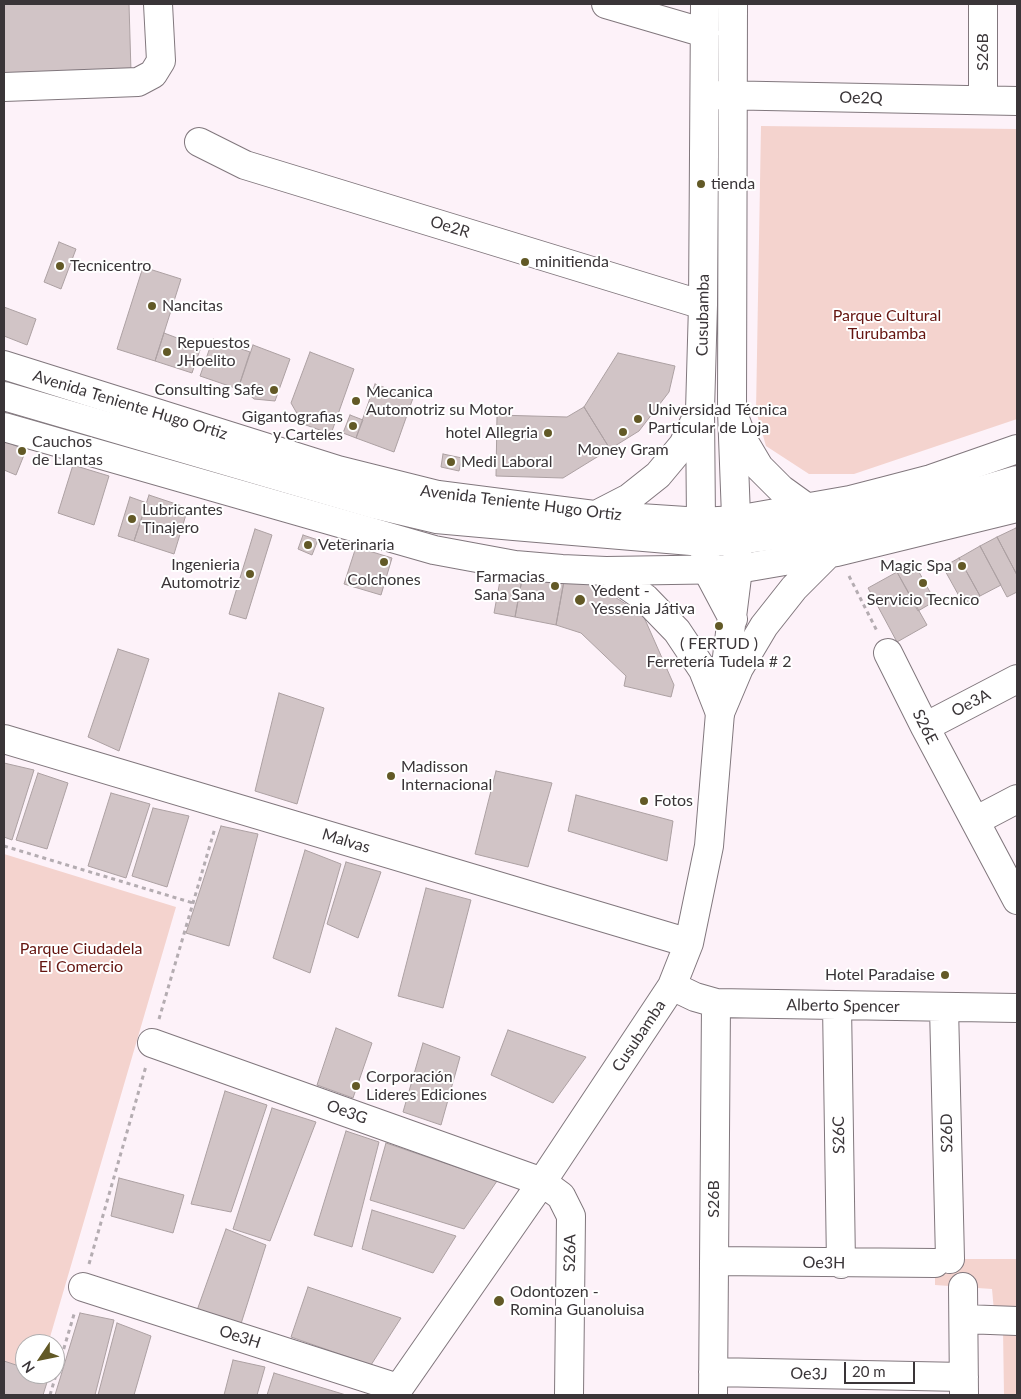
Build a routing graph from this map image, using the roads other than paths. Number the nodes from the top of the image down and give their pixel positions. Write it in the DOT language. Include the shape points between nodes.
graph roads {
  1 [pos="158,4"];
  2 [pos="606,4"];
  3 [pos="705,4"];
  4 [pos="732,4"];
  5 [pos="983,4"];
  6 [pos="705,33"];
  7 [pos="4,86"];
  8 [pos="704,95"];
  9 [pos="733,96"];
  10 [pos="983,100"];
  11 [pos="1017,101"];
  12 [pos="199,142"];
  13 [pos="703,305"];
  14 [pos="4,366"];
  15 [pos="4,396"];
  16 [pos="700,411"];
  17 [pos="732,411"];
  18 [pos="4,413"];
  19 [pos="4,428"];
  20 [pos="1017,449"];
  21 [pos="1017,480"];
  22 [pos="1017,497"];
  23 [pos="806,507"];
  24 [pos="1017,508"];
  25 [pos="594,515"];
  26 [pos="737,546"];
  27 [pos="704,548"];
  28 [pos="833,552"];
  29 [pos="606,571"];
  30 [pos="733,619"];
  31 [pos="888,654"];
  32 [pos="1017,679"];
  33 [pos="720,713"];
  34 [pos="925,727"];
  35 [pos="4,739"];
  36 [pos="1017,799"];
  37 [pos="974,821"];
  38 [pos="1017,900"];
  39 [pos="689,942"];
  40 [pos="672,986"];
  41 [pos="716,1004"];
  42 [pos="837,1006"];
  43 [pos="944,1007"];
  44 [pos="1017,1008"];
  45 [pos="152,1043"];
  46 [pos="542,1182"];
  47 [pos="942,1261"];
  48 [pos="714,1262"];
  49 [pos="841,1264"];
  50 [pos="82,1286"];
  51 [pos="964,1287"];
  52 [pos="964,1320"];
  53 [pos="1017,1321"];
  54 [pos="713,1384"];
  55 [pos="964,1386"];
  56 [pos="396,1392"];
  57 [pos="569,1395"];
  1 -- 7 [label="street" via="161,61 153,74 138,82"];
  2 -- 6 [label="street"];
  3 -- 6 [label="street, Cusubamba"];
  4 -- 9 [label="street, Cusubamba"];
  5 -- 10 [label="street, S26B"];
  6 -- 8 [label="street, Cusubamba"];
  8 -- 9 [label="street, Oe2Q"];
  8 -- 13 [label="street, Cusubamba"];
  9 -- 10 [label="street, Oe2Q"];
  9 -- 17 [label="street, Cusubamba"];
  10 -- 11 [label="street, Oe2Q"];
  12 -- 13 [label="street, Oe2R" via="245,165"];
  13 -- 16 [label="street, Cusubamba"];
  14 -- 25 [label="street, Avenida Teniente Hugo Ortiz" via="338,470 438,495"];
  15 -- 27 [label="street" via="436,520"];
  16 -- 25 [label="street" via="683,445 658,475 629,498"];
  16 -- 27 [label="street, Cusubamba"];
  17 -- 23 [label="street" via="743,440 759,466 781,489"];
  17 -- 26 [label="street, Cusubamba"];
  18 -- 27 [label="street" via="373,521 433,535"];
  19 -- 29 [label="street, Avenida Teniente Hugo Ortiz" via="434,550 514,565"];
  20 -- 23 [label="street, Avenida Teniente Hugo Ortiz" via="922,481 850,500"];
  21 -- 26 [label="street" via="870,523"];
  22 -- 26 [label="street" via="873,538"];
  23 -- 26 [label="street, Avenida Teniente Hugo Ortiz"];
  24 -- 28 [label="street, Avenida Teniente Hugo Ortiz"];
  25 -- 27 [label="street, Avenida Teniente Hugo Ortiz"];
  26 -- 27 [label="street, Avenida Teniente Hugo Ortiz"];
  26 -- 27 [label="street, Avenida Teniente Hugo Ortiz"];
  26 -- 28 [label="street, Avenida Teniente Hugo Ortiz"];
  26 -- 30 [label="street, Cusubamba"];
  27 -- 29 [label="street, Avenida Teniente Hugo Ortiz"];
  27 -- 30 [label="street, Cusubamba"];
  28 -- 33 [label="street" via="794,588 764,626"];
  29 -- 33 [label="street" via="645,598 677,631 703,670"];
  30 -- 33 [label="street, Cusubamba"];
  31 -- 34 [label="street, S26E"];
  32 -- 34 [label="street, Oe3A"];
  33 -- 39 [label="street, Cusubamba" via="709,846"];
  34 -- 37 [label="street, S26E"];
  35 -- 39 [label="street, Malvas"];
  36 -- 37 [label="street"];
  37 -- 38 [label="street, S26E"];
  39 -- 40 [label="street, Cusubamba"];
  40 -- 41 [label="street, Alberto Spencer"];
  40 -- 46 [label="street, Cusubamba"];
  41 -- 42 [label="street, Alberto Spencer"];
  41 -- 48 [label="street, S26B"];
  42 -- 43 [label="street, Alberto Spencer"];
  42 -- 49 [label="street, S26C"];
  43 -- 44 [label="street, Alberto Spencer"];
  43 -- 47 [label="street, S26D"];
  45 -- 46 [label="street, Oe3G"];
  46 -- 56 [label="street, Cusubamba"];
  46 -- 57 [label="street, S26A" via="561,1196 571,1216"];
  47 -- 49 [label="street, Oe3H"];
  48 -- 49 [label="street, Oe3H"];
  48 -- 54 [label="street, S26B"];
  50 -- 56 [label="street, Oe3H"];
  51 -- 52 [label="street"];
  52 -- 53 [label="street"];
  52 -- 55 [label="street"];
  54 -- 55 [label="street, Oe3J"];
}
